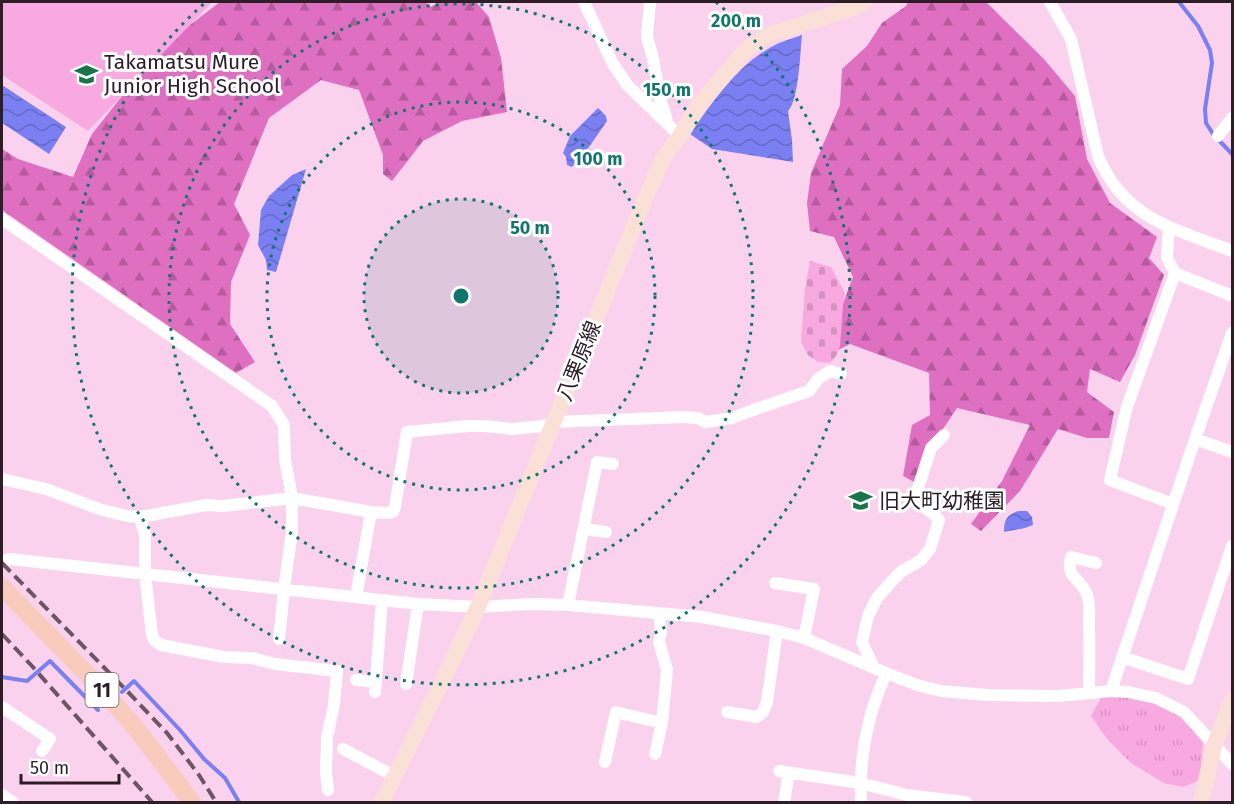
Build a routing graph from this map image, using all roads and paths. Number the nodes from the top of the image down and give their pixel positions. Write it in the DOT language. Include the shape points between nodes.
graph roads {
  1 [pos="584,2"];
  2 [pos="650,2"];
  3 [pos="864,2"];
  4 [pos="1050,2"];
  5 [pos="1233,118"];
  6 [pos="667,124"];
  7 [pos="680,136"];
  8 [pos="1218,136"];
  9 [pos="2,219"];
  10 [pos="1169,227"];
  11 [pos="1233,251"];
  12 [pos="1175,273"];
  13 [pos="1233,296"];
  14 [pos="1233,333"];
  15 [pos="841,374"];
  16 [pos="554,422"];
  17 [pos="944,435"];
  18 [pos="1195,439"];
  19 [pos="1233,452"];
  20 [pos="613,464"];
  21 [pos="2,479"];
  22 [pos="292,498"];
  23 [pos="1173,504"];
  24 [pos="371,512"];
  25 [pos="140,518"];
  26 [pos="584,529"];
  27 [pos="606,532"];
  28 [pos="1233,546"];
  29 [pos="2,561"];
  30 [pos="1096,563"];
  31 [pos="146,574"];
  32 [pos="775,584"];
  33 [pos="2,587"];
  34 [pos="284,590"];
  35 [pos="356,597"];
  36 [pos="382,600"];
  37 [pos="418,604"];
  38 [pos="568,605"];
  39 [pos="478,607"];
  40 [pos="659,614"];
  41 [pos="777,631"];
  42 [pos="804,638"];
  43 [pos="279,639"];
  44 [pos="1122,657"];
  45 [pos="880,671"];
  46 [pos="356,680"];
  47 [pos="406,684"];
  48 [pos="1111,691"];
  49 [pos="1089,693"];
  50 [pos="1233,700"];
  51 [pos="2,707"];
  52 [pos="727,712"];
  53 [pos="662,723"];
  54 [pos="1214,746"];
  55 [pos="343,749"];
  56 [pos="42,751"];
  57 [pos="656,754"];
  58 [pos="605,762"];
  59 [pos="1233,764"];
  60 [pos="396,777"];
  61 [pos="860,783"];
  62 [pos="328,790"];
  63 [pos="2,795"];
  64 [pos="13,802"];
  65 [pos="192,802"];
  66 [pos="382,802"];
  67 [pos="784,802"];
  68 [pos="861,802"];
  69 [pos="966,802"];
  70 [pos="1201,802"];
  1 -- 6 [label="street" via="618,72"];
  2 -- 6 [label="street" via="647,37"];
  3 -- 7 [label="main road, 八栗原線" via="769,35 746,49 700,104"];
  4 -- 10 [label="street" via="1071,39 1103,168 1125,199"];
  5 -- 8 [label="street"];
  6 -- 7 [label="street"];
  7 -- 16 [label="main road, 八栗原線" via="663,159"];
  9 -- 22 [label="street" via="272,406 284,425"];
  10 -- 11 [label="street"];
  10 -- 12 [label="street" via="1167,258"];
  12 -- 13 [label="street"];
  12 -- 23 [label="street" via="1127,407 1110,480"];
  14 -- 18 [label="street"];
  15 -- 16 [label="street" via="830,371 809,391 732,418 705,422 683,417"];
  16 -- 24 [label="street" via="512,429 467,426 407,432 393,512"];
  16 -- 39 [label="main road, 八栗原線"];
  17 -- 45 [label="street" via="931,448 918,488 918,501 939,520 930,549 891,582 868,616 862,642"];
  18 -- 19 [label="street"];
  18 -- 23 [label="street"];
  20 -- 26 [label="street" via="597,462"];
  21 -- 25 [label="street"];
  22 -- 24 [label="street"];
  22 -- 25 [label="street" via="206,505"];
  22 -- 34 [label="street"];
  23 -- 44 [label="street"];
  24 -- 35 [label="street"];
  25 -- 31 [label="street" via="145,536"];
  26 -- 27 [label="street"];
  26 -- 38 [label="street"];
  28 -- 44 [label="street" via="1188,679"];
  29 -- 31 [label="street"];
  30 -- 49 [label="street" via="1071,557 1068,566 1086,591 1089,603"];
  31 -- 34 [label="street"];
  31 -- 62 [label="street" via="152,635 161,645 337,671 327,737"];
  32 -- 42 [label="street" via="814,589"];
  33 -- 65 [label="highway, 11" via="110,698"];
  34 -- 35 [label="street"];
  34 -- 43 [label="street"];
  35 -- 36 [label="street"];
  36 -- 37 [label="street"];
  36 -- 46 [label="street" via="375,687"];
  37 -- 39 [label="street"];
  37 -- 47 [label="street"];
  38 -- 39 [label="street"];
  38 -- 40 [label="street"];
  39 -- 60 [label="main road, 八栗原線"];
  40 -- 41 [label="street" via="702,617"];
  40 -- 53 [label="street" via="659,642 667,670"];
  41 -- 42 [label="street"];
  41 -- 52 [label="street" via="764,712 757,717"];
  42 -- 45 [label="street"];
  44 -- 48 [label="street"];
  45 -- 49 [label="street" via="940,691 1058,696"];
  45 -- 61 [label="street"];
  48 -- 49 [label="street"];
  48 -- 54 [label="street" via="1156,698 1184,712"];
  50 -- 54 [label="main road"];
  51 -- 56 [label="street" via="50,739"];
  53 -- 57 [label="street"];
  53 -- 58 [label="street" via="616,712"];
  54 -- 59 [label="street"];
  54 -- 70 [label="main road"];
  55 -- 60 [label="street"];
  60 -- 66 [label="main road, 八栗原線"];
  61 -- 67 [label="street" via="784,772"];
  61 -- 68 [label="street"];
  61 -- 69 [label="street" via="907,795"];
  63 -- 64 [label="street"];
}
